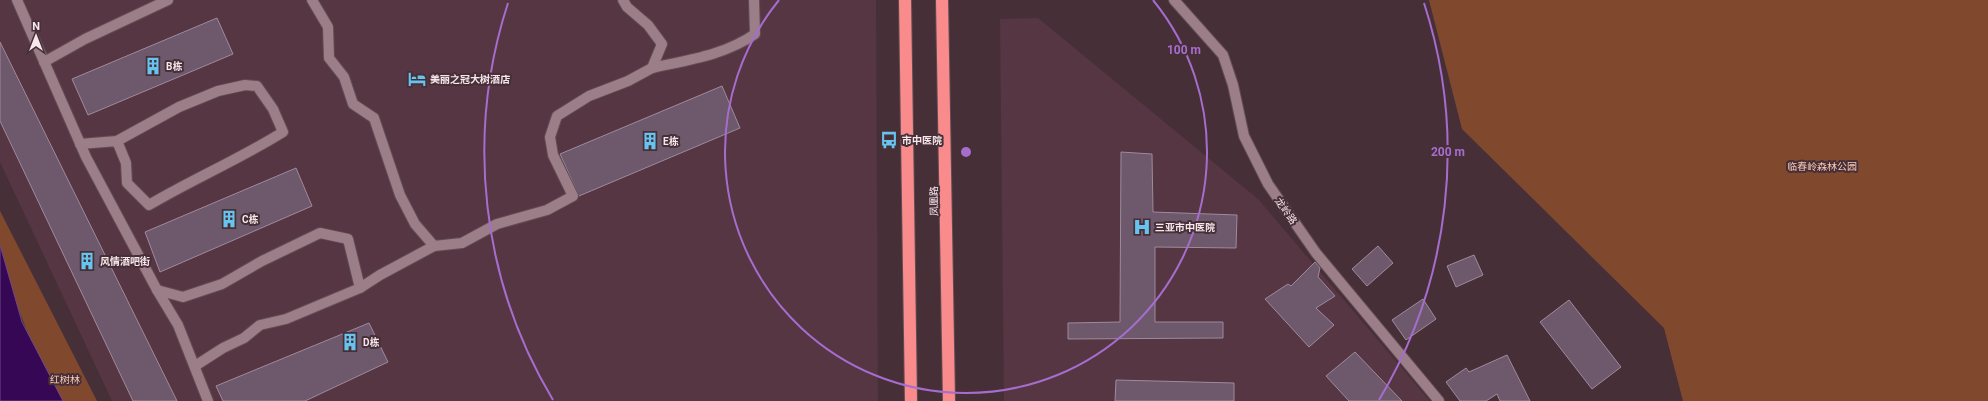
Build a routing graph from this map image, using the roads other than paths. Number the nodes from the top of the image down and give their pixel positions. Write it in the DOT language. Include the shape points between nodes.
graph roads {
  1 [pos="17,0"];
  2 [pos="168,0"];
  3 [pos="312,0"];
  4 [pos="623,0"];
  5 [pos="754,0"];
  6 [pos="905,0"];
  7 [pos="942,0"];
  8 [pos="1174,0"];
  9 [pos="44,62"];
  10 [pos="652,68"];
  11 [pos="117,141"];
  12 [pos="80,144"];
  13 [pos="434,246"];
  14 [pos="360,288"];
  15 [pos="157,290"];
  16 [pos="195,366"];
  17 [pos="208,401"];
  18 [pos="911,401"];
  19 [pos="949,401"];
  20 [pos="1439,401"];
  1 -- 9 [label="street"];
  2 -- 9 [label="street" via="85,39"];
  3 -- 13 [label="street" via="328,27 328,58 344,77 353,104 374,118 400,195 415,224"];
  4 -- 10 [label="street" via="627,7 648,25 662,44"];
  5 -- 10 [label="street" via="755,34 744,42 706,56"];
  6 -- 18 [label="highway"];
  7 -- 19 [label="highway, 凤凰路"];
  8 -- 20 [label="street, 龙岭路" via="1223,55 1233,85 1244,136 1268,184 1316,253"];
  9 -- 12 [label="street"];
  10 -- 13 [label="street" via="589,96 557,116 550,137 553,155 573,196 547,210 497,224 462,243"];
  11 -- 11 [label="street" via="192,102 218,91 245,85 257,86 273,109 283,132 150,205 127,183 126,163"];
  11 -- 12 [label="street"];
  12 -- 15 [label="street"];
  13 -- 14 [label="street"];
  14 -- 15 [label="street" via="348,239 320,233 222,284 183,297"];
  14 -- 16 [label="street" via="286,319 260,325 244,338"];
  15 -- 16 [label="street" via="178,325"];
  16 -- 17 [label="street"];
}
